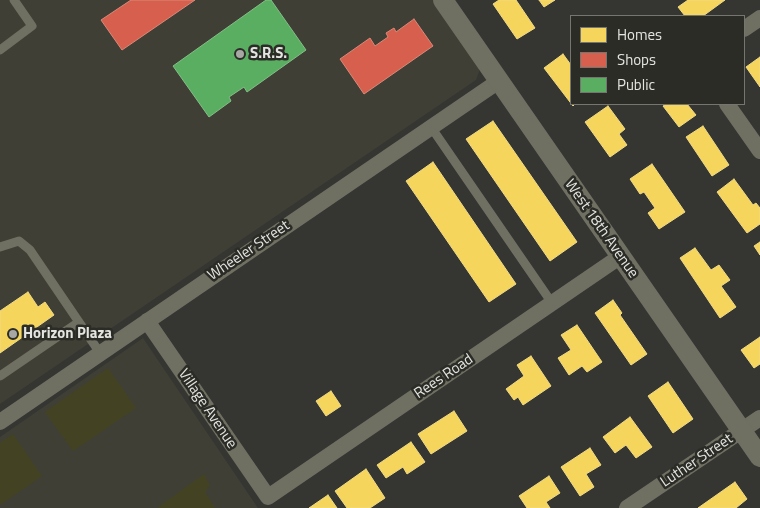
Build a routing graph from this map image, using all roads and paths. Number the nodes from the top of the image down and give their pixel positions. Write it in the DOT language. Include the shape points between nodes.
graph roads {
  1 [pos="14,0"];
  2 [pos="443,0"];
  3 [pos="760,18"];
  4 [pos="745,29"];
  5 [pos="0,50"];
  6 [pos="499,81"];
  7 [pos="728,105"];
  8 [pos="431,127"];
  9 [pos="760,151"];
  10 [pos="0,246"];
  11 [pos="621,256"];
  12 [pos="552,303"];
  13 [pos="147,321"];
  14 [pos="79,322"];
  15 [pos="100,354"];
  16 [pos="0,376"];
  17 [pos="760,418"];
  18 [pos="0,422"];
  19 [pos="741,430"];
  20 [pos="760,457"];
  21 [pos="268,497"];
  22 [pos="627,508"];
  1 -- 5 [label="lane" via="32,26"];
  2 -- 6 [label="street, West 18th Avenue"];
  3 -- 4 [label="street"];
  6 -- 8 [label="street, Wheeler Street"];
  6 -- 11 [label="street, West 18th Avenue"];
  7 -- 9 [label="street"];
  8 -- 12 [label="lane"];
  8 -- 13 [label="street, Wheeler Street"];
  10 -- 14 [label="lane" via="19,241 30,250"];
  11 -- 12 [label="street, Rees Road"];
  11 -- 19 [label="street, West 18th Avenue"];
  12 -- 21 [label="street, Rees Road"];
  13 -- 15 [label="street, Wheeler Street"];
  13 -- 21 [label="street, Village Avenue"];
  14 -- 15 [label="lane"];
  14 -- 16 [label="lane"];
  15 -- 18 [label="street, Wheeler Street"];
  17 -- 19 [label="street, Luther Street"];
  19 -- 20 [label="street, West 18th Avenue"];
  19 -- 22 [label="street, Luther Street"];
}
